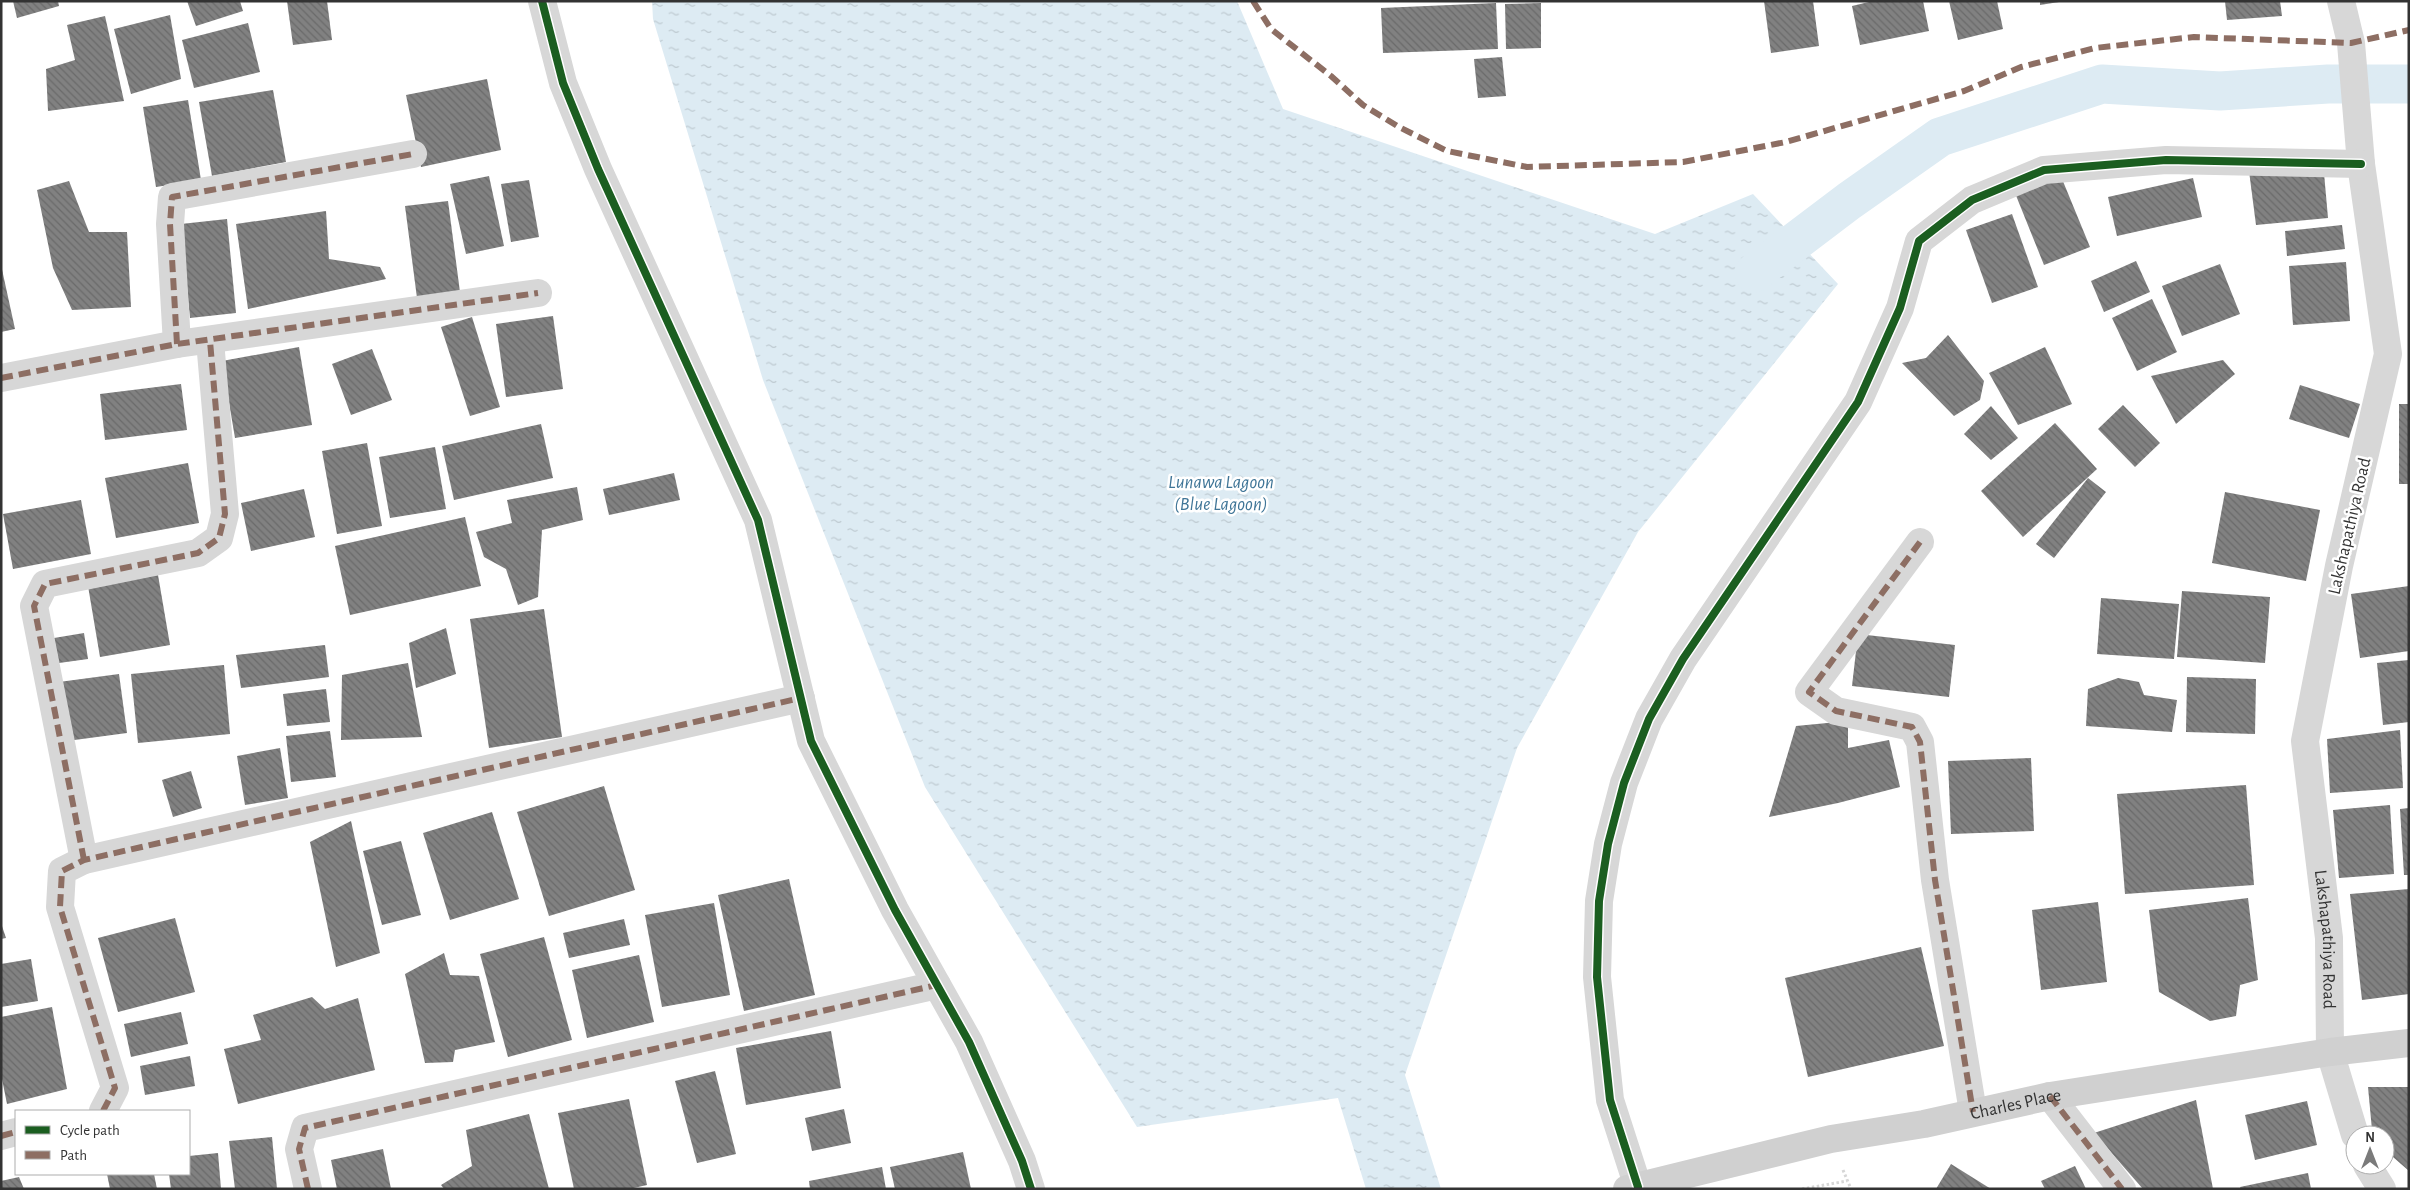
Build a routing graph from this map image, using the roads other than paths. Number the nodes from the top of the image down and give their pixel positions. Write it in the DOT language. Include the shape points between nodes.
graph roads {
  1 [pos="542,1"];
  2 [pos="2342,1"];
  3 [pos="413,154"];
  4 [pos="2361,164"];
  5 [pos="538,293"];
  6 [pos="210,341"];
  7 [pos="177,344"];
  8 [pos="1,378"];
  9 [pos="1920,542"];
  10 [pos="801,698"];
  11 [pos="84,860"];
  12 [pos="937,985"];
  13 [pos="2409,1043"];
  14 [pos="2330,1052"];
  15 [pos="2050,1096"];
  16 [pos="104,1110"];
  17 [pos="1973,1112"];
  18 [pos="2352,1125"];
  19 [pos="15,1132"];
  20 [pos="1,1136"];
  21 [pos="2373,1175"];
  22 [pos="1633,1188"];
  23 [pos="308,1189"];
  24 [pos="1032,1189"];
  25 [pos="2122,1189"];
  26 [pos="2382,1189"];
  1 -- 10 [label="street" via="563,84 598,169 758,520"];
  2 -- 4 [label="street, Lakshapathiya Road" via="2351,43"];
  3 -- 7 [label="street" via="172,198 170,224"];
  4 -- 14 [label="street, Lakshapathiya Road" via="2388,354 2339,566 2305,741 2329,938"];
  4 -- 22 [label="street" via="2166,160 2044,170 1972,200 1919,241 1900,308 1858,402 1683,659 1649,719 1624,784 1608,844 1600,901 1597,977 1610,1100"];
  5 -- 6 [label="street"];
  6 -- 7 [label="street"];
  6 -- 11 [label="street" via="226,514 219,538 198,553 45,584 34,606"];
  7 -- 8 [label="street"];
  9 -- 17 [label="street" via="1809,692 1836,711 1912,727 1920,742 1935,880"];
  10 -- 11 [label="street"];
  10 -- 12 [label="street" via="811,741 895,910"];
  11 -- 16 [label="street" via="62,872 60,907 115,1088"];
  12 -- 23 [label="street" via="306,1128 299,1149"];
  12 -- 24 [label="street" via="969,1042"];
  13 -- 14 [label="street, Charles Place"];
  14 -- 15 [label="street, Charles Place"];
  14 -- 18 [label="street, Lakshapathiya Road"];
  15 -- 17 [label="street, Charles Place"];
  15 -- 25 [label="street"];
  17 -- 22 [label="street, Charles Place" via="1924,1124 1831,1139"];
  19 -- 20 [label="street"];
  21 -- 26 [label="street"];
}
